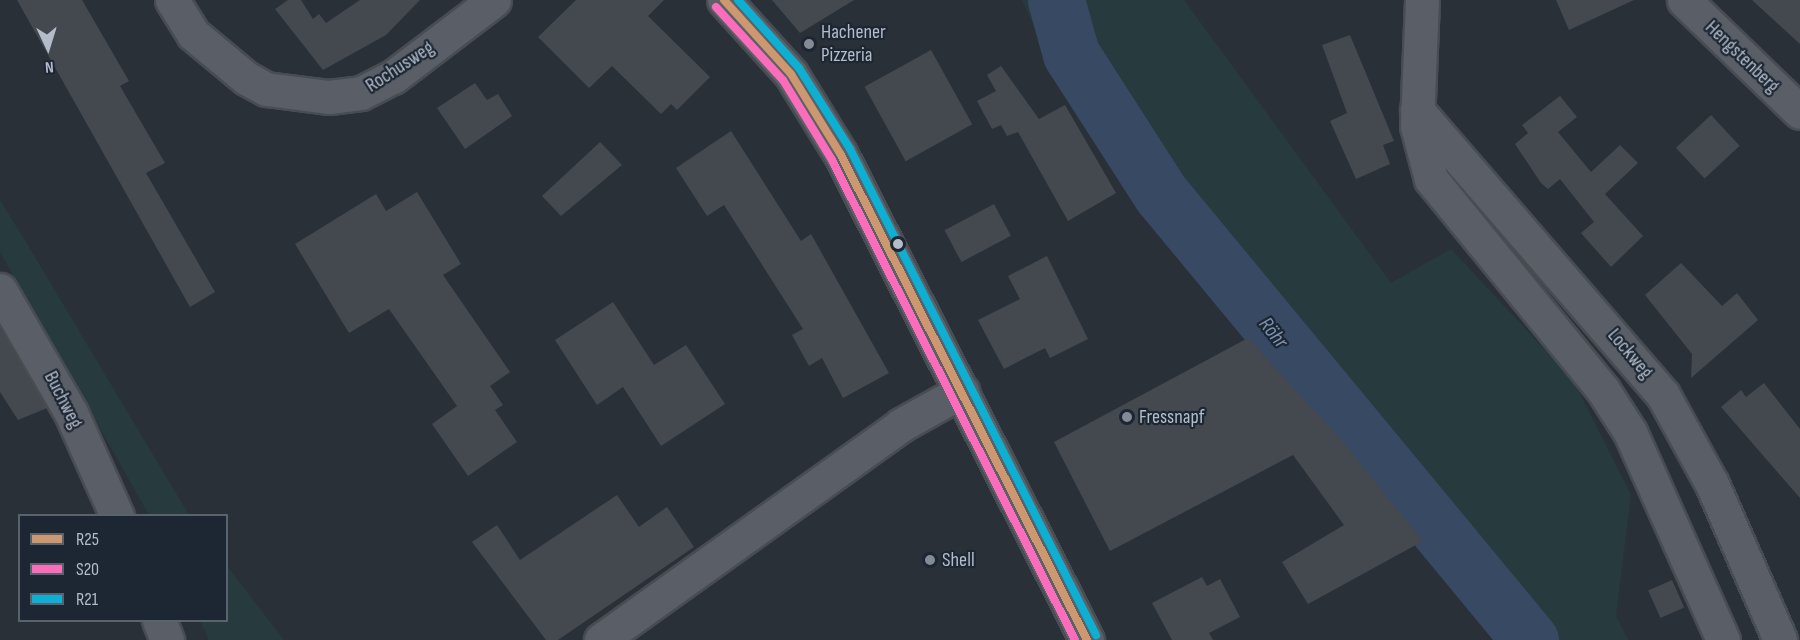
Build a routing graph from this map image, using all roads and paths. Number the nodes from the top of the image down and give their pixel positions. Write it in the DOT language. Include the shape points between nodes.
graph roads {
  1 [pos="172,0"];
  2 [pos="494,0"];
  3 [pos="724,0"];
  4 [pos="1422,0"];
  5 [pos="1684,0"];
  6 [pos="1417,110"];
  7 [pos="1800,112"];
  8 [pos="0,290"];
  9 [pos="962,392"];
  10 [pos="116,514"];
  11 [pos="159,622"];
  12 [pos="167,640"];
  13 [pos="601,640"];
  14 [pos="1087,640"];
  15 [pos="1723,640"];
  16 [pos="1780,640"];
  1 -- 2 [label="street, Rochusweg" via="193,33 228,66 266,89 298,96 361,93 393,77"];
  3 -- 9 [label="main road" via="791,74 841,155"];
  4 -- 6 [label="street"];
  5 -- 7 [label="street, Hengstenberg"];
  6 -- 15 [label="street" via="1431,179 1603,390 1629,432"];
  6 -- 16 [label="street, Lockweg" via="1663,395 1712,484"];
  8 -- 10 [label="street, Buchweg" via="71,413"];
  9 -- 13 [label="street" via="901,424"];
  9 -- 14 [label="main road"];
  11 -- 12 [label="street"];
}
